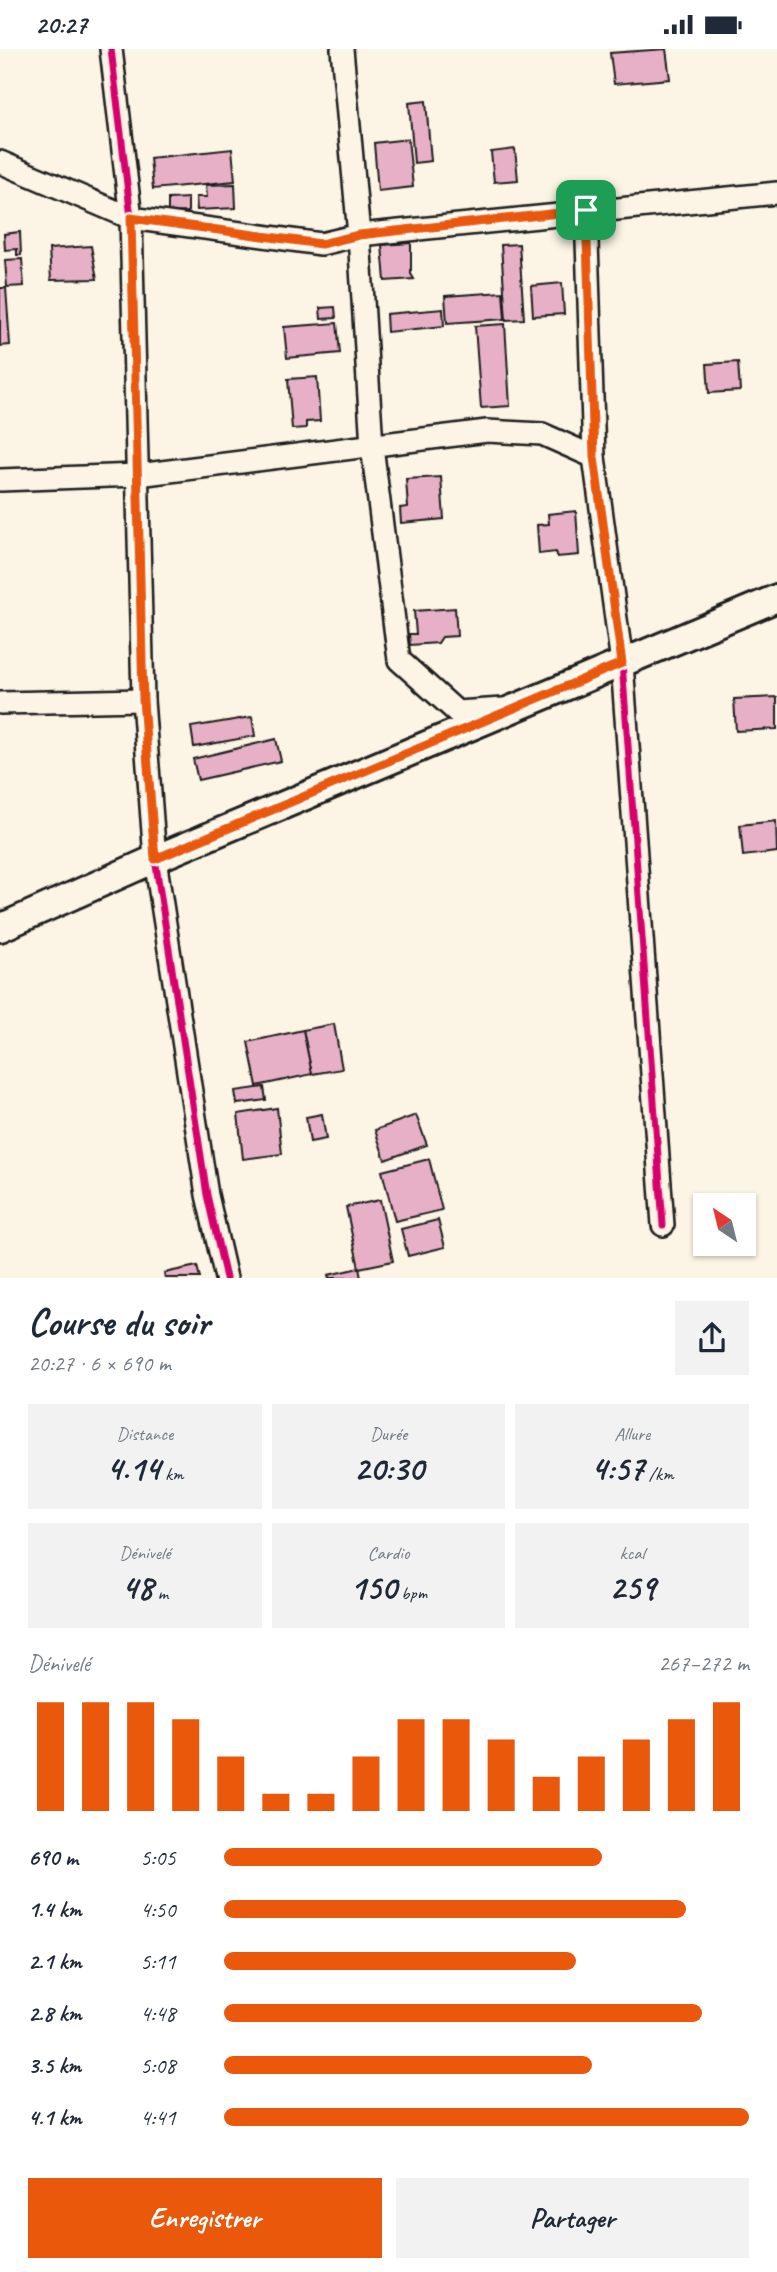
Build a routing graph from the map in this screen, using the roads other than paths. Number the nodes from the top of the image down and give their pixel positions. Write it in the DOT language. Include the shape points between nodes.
graph roads {
  1 [pos="111,49"];
  2 [pos="342,49"];
  3 [pos="0,162"];
  4 [pos="777,193"];
  5 [pos="586,210"];
  6 [pos="131,218"];
  7 [pos="359,235"];
  8 [pos="372,446"];
  9 [pos="594,457"];
  10 [pos="138,475"];
  11 [pos="0,480"];
  12 [pos="777,598"];
  13 [pos="622,663"];
  14 [pos="143,700"];
  15 [pos="0,703"];
  16 [pos="519,708"];
  17 [pos="155,859"];
  18 [pos="0,928"];
  19 [pos="663,1225"];
  20 [pos="226,1278"];
  1 -- 6 [label="street"];
  2 -- 7 [label="street"];
  3 -- 6 [label="street"];
  4 -- 5 [label="street"];
  5 -- 7 [label="street"];
  5 -- 9 [label="street"];
  6 -- 7 [label="street" via="321,244"];
  6 -- 10 [label="street"];
  7 -- 8 [label="street"];
  8 -- 9 [label="street" via="487,431 542,435"];
  8 -- 10 [label="street"];
  8 -- 16 [label="street" via="400,660 457,712"];
  9 -- 13 [label="street"];
  10 -- 11 [label="street"];
  10 -- 14 [label="street"];
  12 -- 13 [label="street"];
  13 -- 16 [label="street"];
  13 -- 19 [label="street"];
  14 -- 15 [label="street"];
  14 -- 17 [label="street"];
  16 -- 17 [label="street"];
  17 -- 18 [label="street"];
  17 -- 20 [label="street" via="207,1195"];
}
